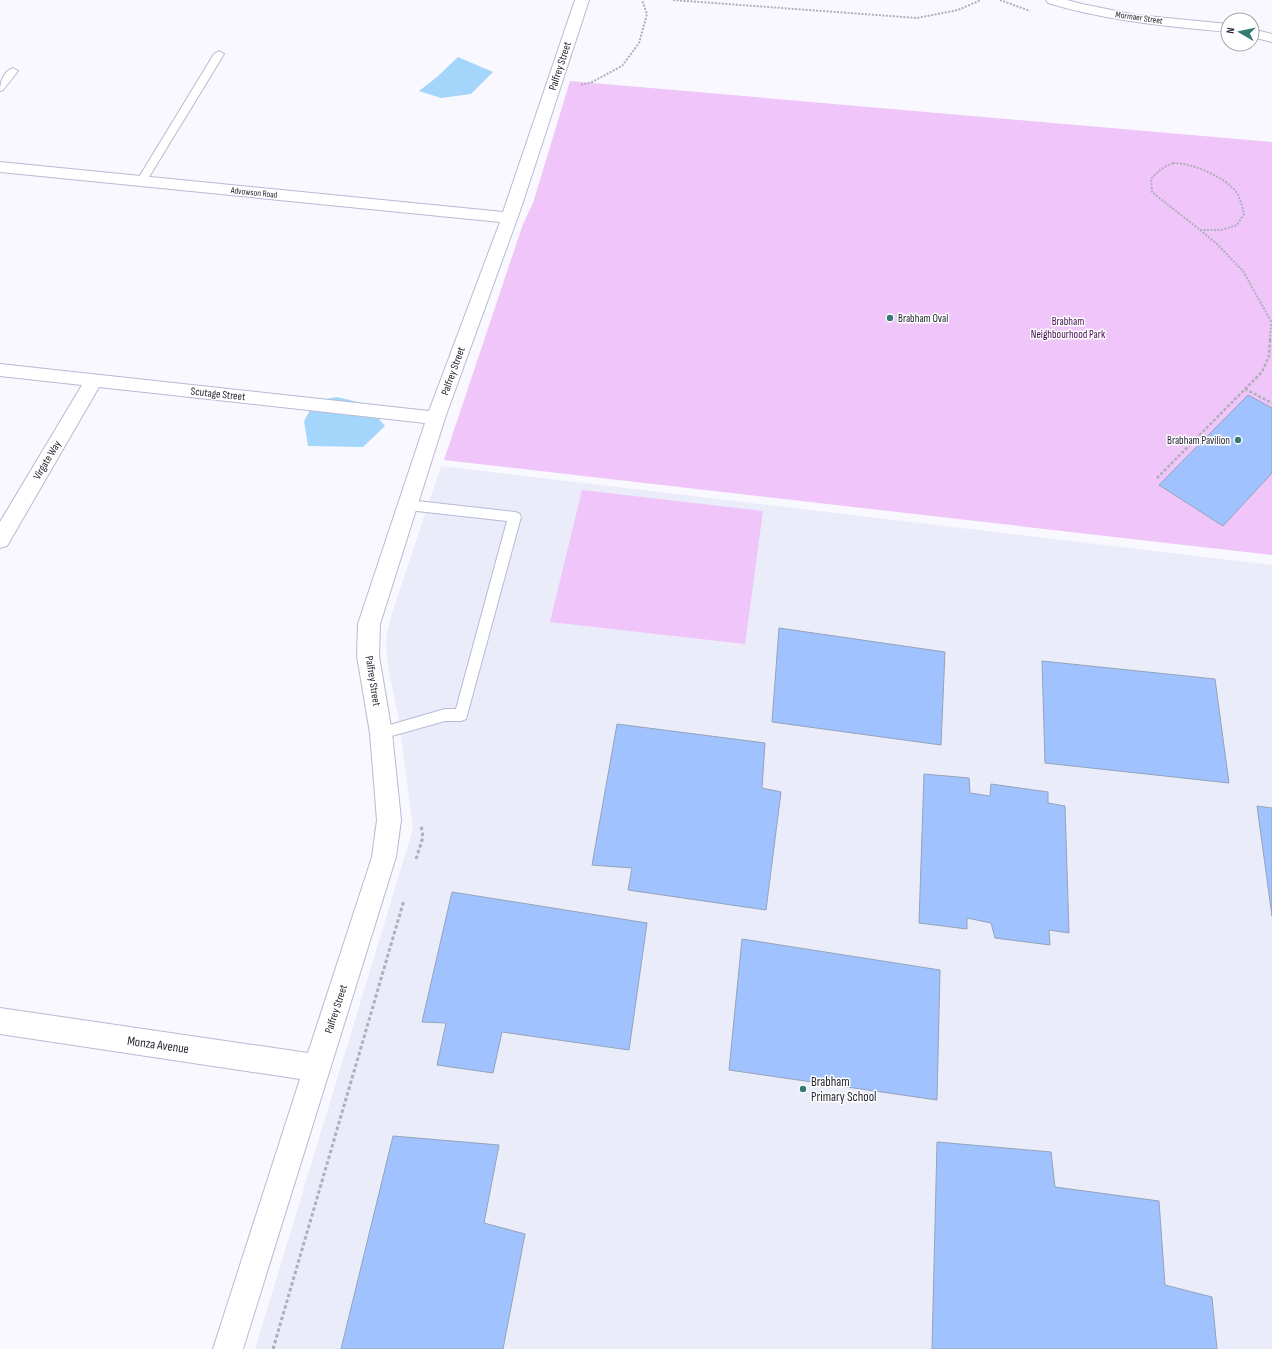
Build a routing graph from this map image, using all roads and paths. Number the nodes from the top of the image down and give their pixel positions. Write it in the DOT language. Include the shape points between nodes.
graph roads {
  1 [pos="582,0"];
  2 [pos="642,0"];
  3 [pos="673,0"];
  4 [pos="981,0"];
  5 [pos="1053,0"];
  6 [pos="1272,24"];
  7 [pos="1260,25"];
  8 [pos="1220,26"];
  9 [pos="1260,35"];
  10 [pos="1272,38"];
  11 [pos="219,54"];
  12 [pos="13,71"];
  13 [pos="580,85"];
  14 [pos="0,88"];
  15 [pos="0,167"];
  16 [pos="141,182"];
  17 [pos="509,218"];
  18 [pos="1199,230"];
  19 [pos="1272,323"];
  20 [pos="0,370"];
  21 [pos="94,380"];
  22 [pos="1245,389"];
  23 [pos="1272,403"];
  24 [pos="436,418"];
  25 [pos="1157,478"];
  26 [pos="408,506"];
  27 [pos="0,540"];
  28 [pos="381,733"];
  29 [pos="420,823"];
  30 [pos="416,860"];
  31 [pos="405,898"];
  32 [pos="0,1021"];
  33 [pos="317,1068"];
  34 [pos="228,1349"];
  35 [pos="272,1349"];
  1 -- 17 [label="street, Palfrey Street"];
  2 -- 13 [label="path" via="647,14 639,43 622,66 592,82"];
  3 -- 4 [label="path" via="917,18 968,8"];
  5 -- 8 [label="street, Mormaer Street" via="1136,19"];
  6 -- 7 [label="street"];
  9 -- 10 [label="street"];
  11 -- 16 [label="lane"];
  12 -- 14 [label="lane"];
  15 -- 16 [label="street, Advowson Road"];
  16 -- 17 [label="street, Advowson Road"];
  17 -- 24 [label="street, Palfrey Street"];
  18 -- 18 [label="path" via="1152,192 1151,179 1157,171 1169,165 1185,162 1224,182 1238,195 1244,214 1236,225 1221,230"];
  18 -- 19 [label="path" via="1243,270"];
  19 -- 22 [label="path" via="1269,356 1262,372"];
  20 -- 21 [label="street, Scutage Street"];
  21 -- 24 [label="street, Scutage Street"];
  21 -- 27 [label="street, Virgate Way"];
  22 -- 23 [label="path"];
  22 -- 25 [label="path"];
  24 -- 26 [label="street, Palfrey Street"];
  26 -- 28 [label="street, Palfrey Street" via="369,624 368,656"];
  26 -- 28 [label="lane" via="515,517 461,715 445,715"];
  28 -- 33 [label="street, Palfrey Street" via="389,820 384,857"];
  29 -- 30 [label="path" via="423,837"];
  31 -- 35 [label="path"];
  32 -- 33 [label="street, Monza Avenue"];
  33 -- 34 [label="street, Palfrey Street"];
}
